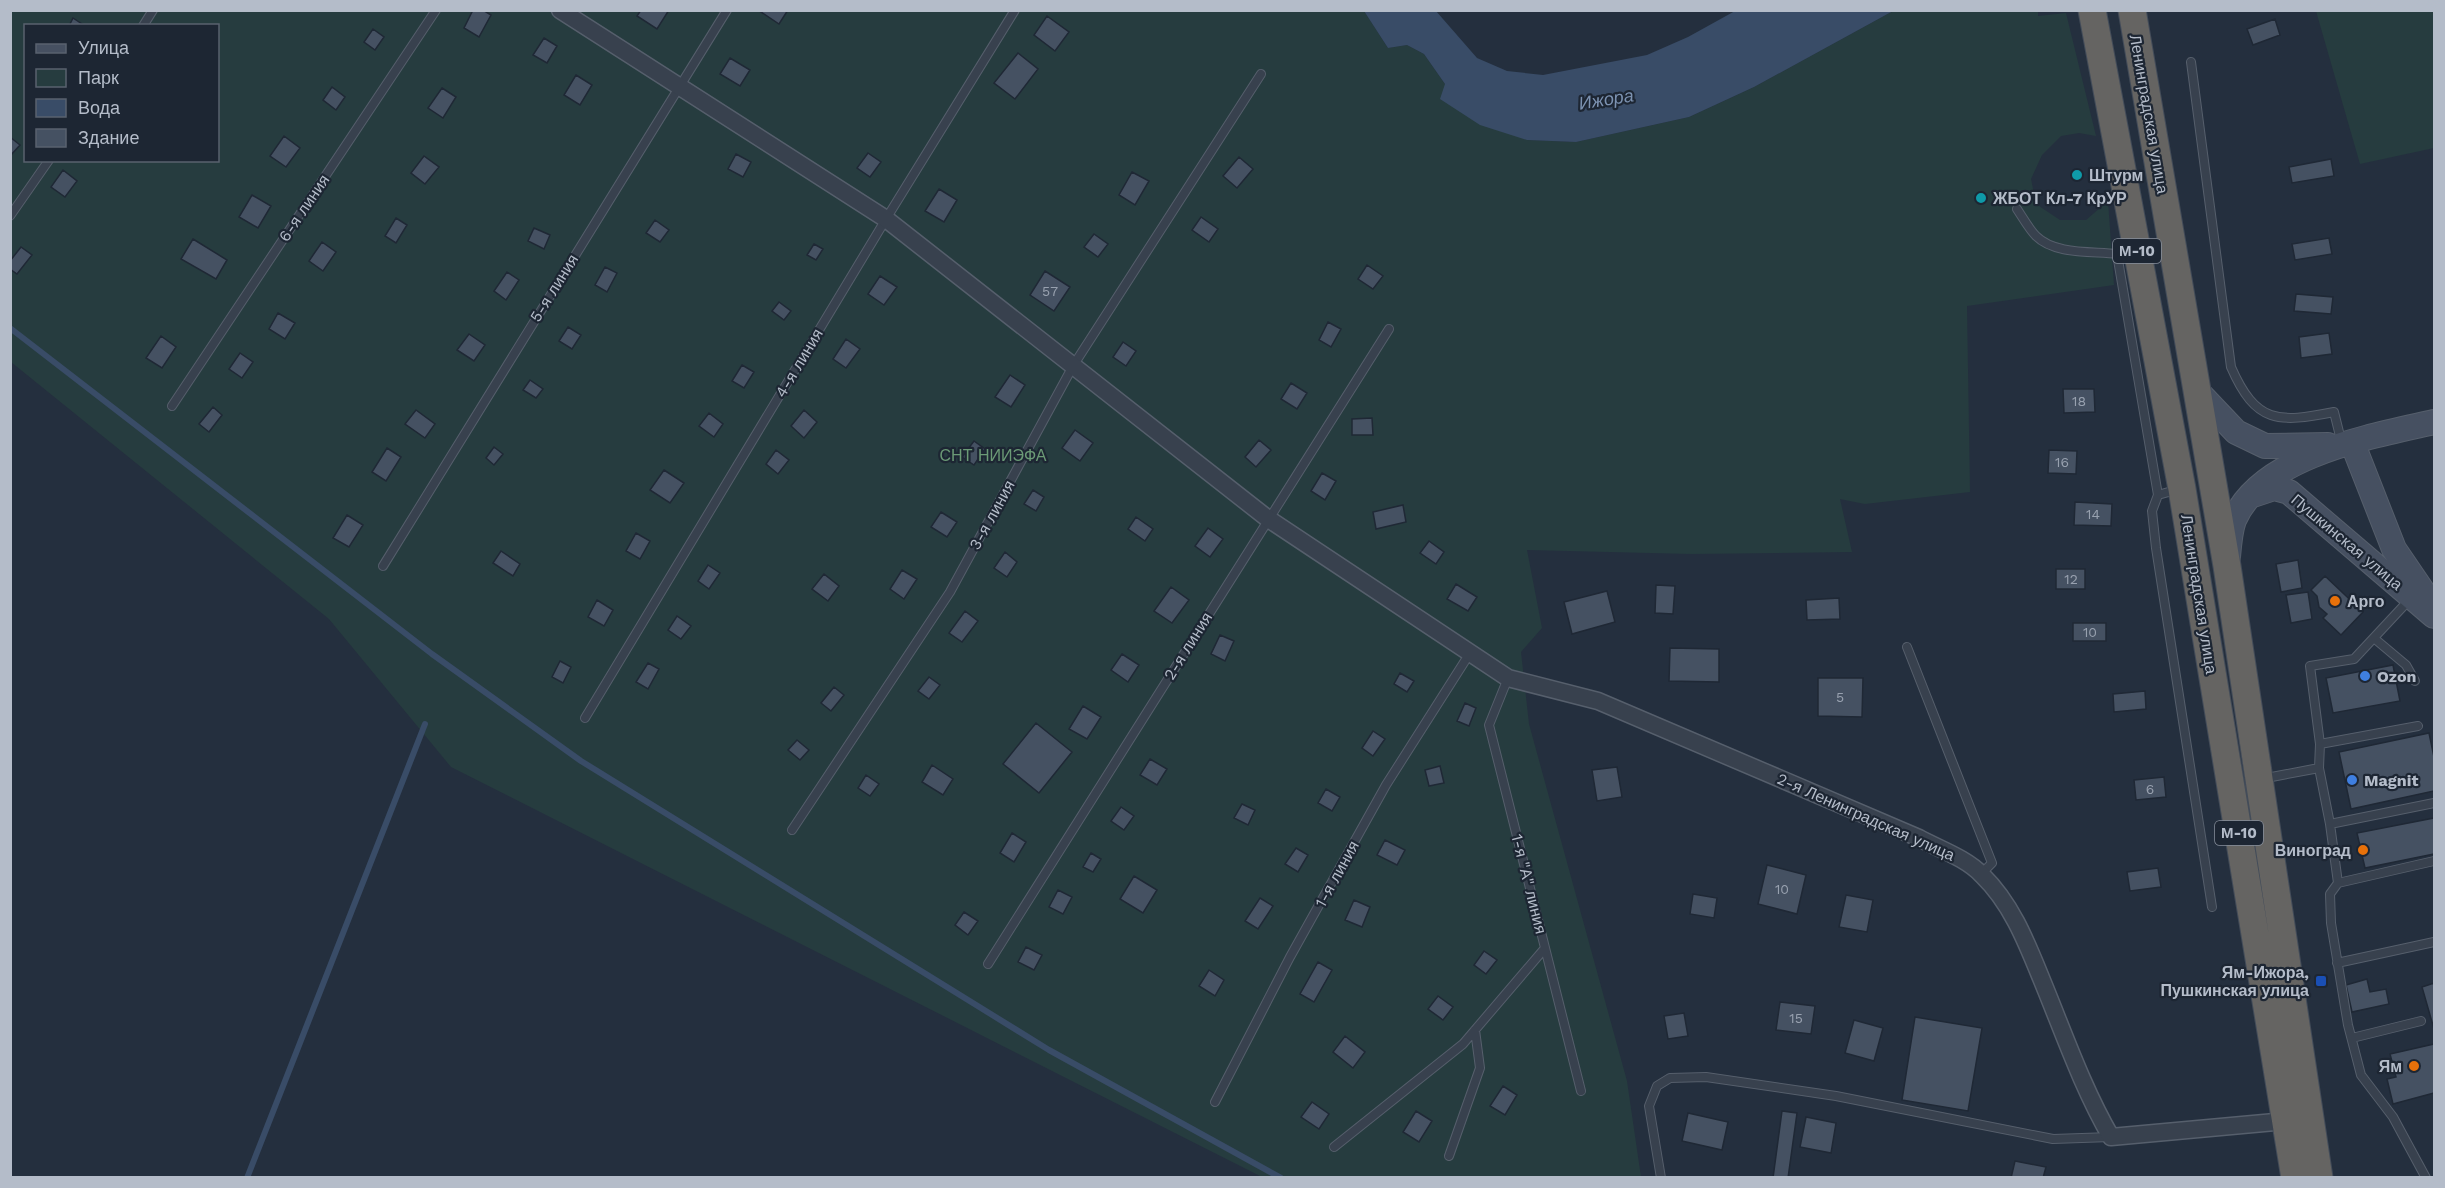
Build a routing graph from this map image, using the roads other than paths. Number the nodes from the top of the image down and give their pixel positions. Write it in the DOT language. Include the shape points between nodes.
graph roads {
  1 [pos="153,10"];
  2 [pos="436,10"];
  3 [pos="560,10"];
  4 [pos="727,10"];
  5 [pos="1015,10"];
  6 [pos="2132,10"];
  7 [pos="2092,12"];
  8 [pos="144,24"];
  9 [pos="2191,62"];
  10 [pos="1261,74"];
  11 [pos="679,86"];
  12 [pos="48,162"];
  13 [pos="2017,209"];
  14 [pos="10,216"];
  15 [pos="886,219"];
  16 [pos="1389,329"];
  17 [pos="1073,366"];
  18 [pos="2198,392"];
  19 [pos="172,406"];
  20 [pos="2434,422"];
  21 [pos="2347,443"];
  22 [pos="2170,492"];
  23 [pos="2253,495"];
  24 [pos="1268,518"];
  25 [pos="383,566"];
  26 [pos="2227,566"];
  27 [pos="2412,597"];
  28 [pos="2434,608"];
  29 [pos="2434,616"];
  30 [pos="2375,639"];
  31 [pos="1906,647"];
  32 [pos="1470,653"];
  33 [pos="1509,678"];
  34 [pos="2415,681"];
  35 [pos="585,718"];
  36 [pos="2418,726"];
  37 [pos="2320,744"];
  38 [pos="2319,768"];
  39 [pos="2258,780"];
  40 [pos="2434,803"];
  41 [pos="2331,824"];
  42 [pos="792,830"];
  43 [pos="2434,861"];
  44 [pos="1981,874"];
  45 [pos="2338,883"];
  46 [pos="2212,907"];
  47 [pos="2434,942"];
  48 [pos="1545,948"];
  49 [pos="2337,963"];
  50 [pos="988,964"];
  51 [pos="2421,1021"];
  52 [pos="1475,1030"];
  53 [pos="2352,1038"];
  54 [pos="1581,1091"];
  55 [pos="1215,1102"];
  56 [pos="2286,1121"];
  57 [pos="2111,1137"];
  58 [pos="1334,1147"];
  59 [pos="1449,1156"];
  60 [pos="1660,1178"];
  61 [pos="2295,1178"];
  62 [pos="2319,1178"];
  63 [pos="2426,1178"];
  1 -- 8 [label="lane"];
  2 -- 19 [label="lane, 6-я линия"];
  3 -- 11 [label="street, 2-я Ленинградская улица"];
  4 -- 11 [label="lane, 5-я линия"];
  5 -- 15 [label="lane, 4-я линия"];
  6 -- 18 [label="highway, Ленинградская улица / М-10"];
  7 -- 22 [label="highway, Ленинградская улица / М-10"];
  9 -- 21 [label="lane" via="2231,367 2249,402 2268,414 2293,420 2334,412"];
  10 -- 17 [label="lane, 3-я линия"];
  11 -- 15 [label="street, 2-я Ленинградская улица"];
  11 -- 25 [label="lane, 5-я линия"];
  12 -- 14 [label="lane"];
  13 -- 22 [label="lane" via="2045,243 2057,248 2117,254"];
  15 -- 17 [label="street, 2-я Ленинградская улица"];
  15 -- 35 [label="lane, 4-я линия"];
  16 -- 24 [label="lane, 2-я линия"];
  17 -- 24 [label="street, 2-я Ленинградская улица"];
  17 -- 42 [label="lane, 3-я линия" via="950,591"];
  18 -- 21 [label="main road" via="2236,432 2265,446"];
  18 -- 26 [label="highway, Ленинградская улица / М-10"];
  20 -- 21 [label="main road"];
  21 -- 23 [label="main road" via="2280,470"];
  21 -- 28 [label="main road, Пушкинская улица" via="2394,549"];
  22 -- 46 [label="lane" via="2152,511"];
  22 -- 56 [label="highway, Ленинградская улица / М-10"];
  23 -- 26 [label="main road" via="2235,520"];
  23 -- 27 [label="main road, Пушкинская улица" via="2274,488 2289,492"];
  24 -- 32 [label="street, 2-я Ленинградская улица"];
  24 -- 50 [label="lane, 2-я линия"];
  26 -- 39 [label="highway, Ленинградская улица / М-10"];
  27 -- 29 [label="main road, Пушкинская улица"];
  27 -- 30 [label="lane"];
  30 -- 34 [label="lane" via="2406,664"];
  30 -- 37 [label="lane" via="2354,659 2310,666"];
  31 -- 44 [label="lane" via="1992,863"];
  32 -- 33 [label="street, 2-я Ленинградская улица"];
  32 -- 55 [label="lane, 1-я линия" via="1386,785"];
  33 -- 44 [label="street, 2-я Ленинградская улица" via="1598,701 1919,838"];
  33 -- 48 [label="lane, 1-я \"А\" линия" via="1489,725"];
  36 -- 37 [label="lane"];
  37 -- 38 [label="lane"];
  38 -- 39 [label="lane"];
  38 -- 41 [label="lane"];
  39 -- 62 [label="highway, Ленинградская улица / М-10"];
  40 -- 41 [label="lane"];
  41 -- 45 [label="lane"];
  43 -- 45 [label="lane"];
  44 -- 57 [label="street, 2-я Ленинградская улица" via="2022,931 2092,1105"];
  45 -- 49 [label="lane" via="2331,894"];
  47 -- 49 [label="lane"];
  48 -- 52 [label="lane"];
  48 -- 54 [label="lane, 1-я \"А\" линия"];
  49 -- 53 [label="lane"];
  51 -- 53 [label="lane"];
  52 -- 58 [label="lane" via="1463,1044"];
  52 -- 59 [label="lane" via="1480,1068"];
  53 -- 63 [label="lane" via="2361,1075 2393,1117"];
  56 -- 57 [label="street"];
  56 -- 61 [label="highway, Ленинградская улица / М-10"];
  57 -- 60 [label="lane" via="2053,1138 1836,1096 1706,1077 1670,1078 1657,1086 1649,1106"];
}
